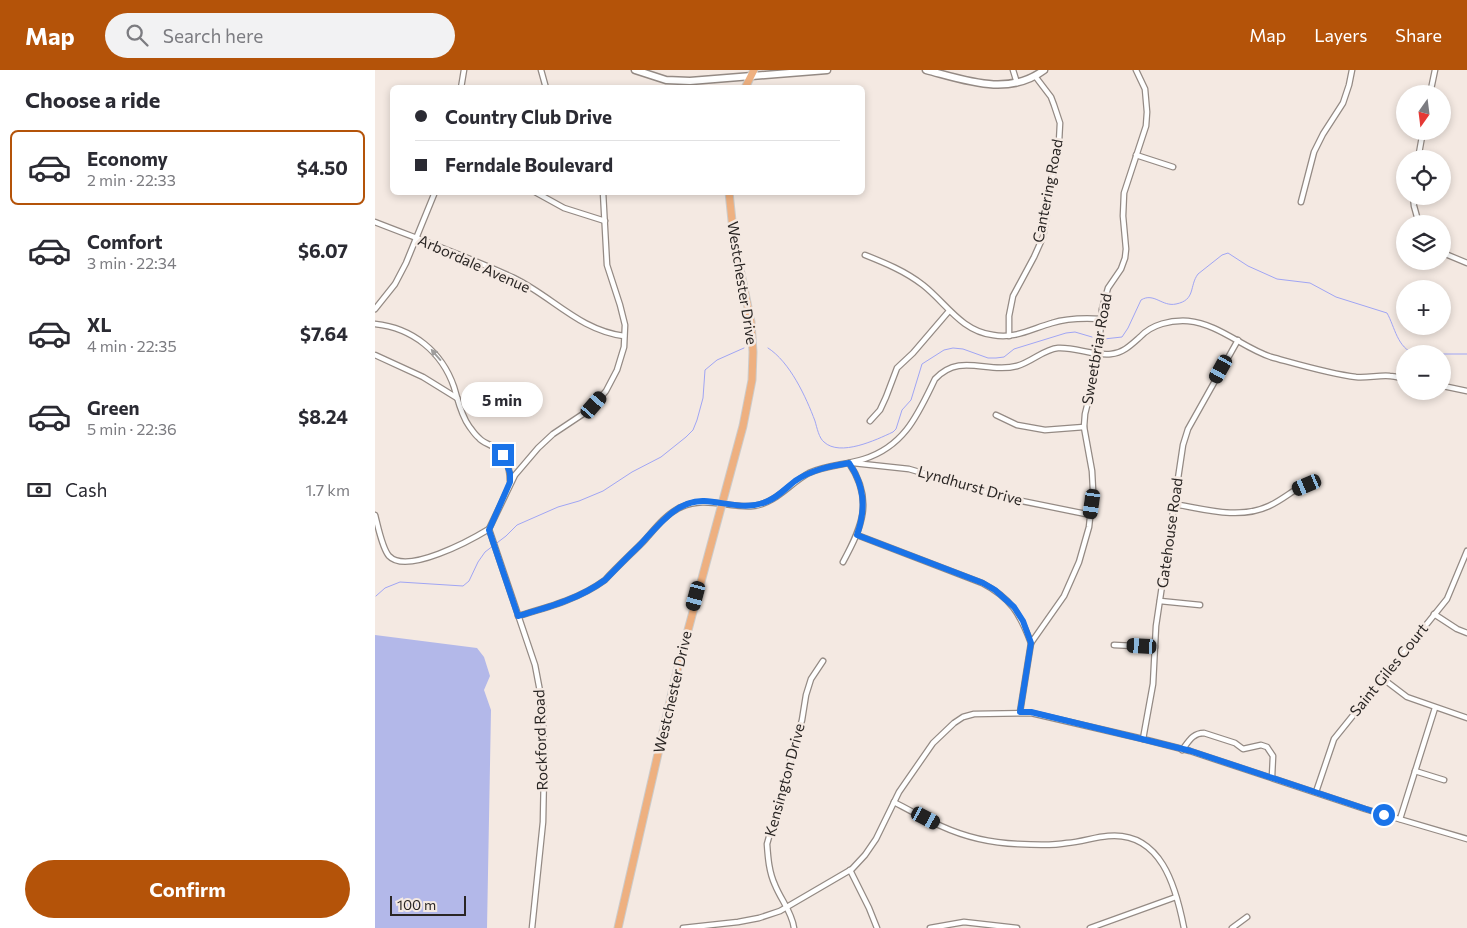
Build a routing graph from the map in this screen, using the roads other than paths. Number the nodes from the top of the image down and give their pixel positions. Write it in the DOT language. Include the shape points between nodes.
graph roads {
  1 [pos="464,70"];
  2 [pos="541,70"];
  3 [pos="635,70"];
  4 [pos="827,70"];
  5 [pos="926,70"];
  6 [pos="1013,70"];
  7 [pos="1044,70"];
  8 [pos="1136,70"];
  9 [pos="1352,70"];
  10 [pos="1435,70"];
  11 [pos="753,73"];
  12 [pos="1035,76"];
  13 [pos="1017,83"];
  14 [pos="462,85"];
  15 [pos="545,85"];
  16 [pos="747,85"];
  17 [pos="1432,85"];
  18 [pos="1136,155"];
  19 [pos="1173,167"];
  20 [pos="434,195"];
  21 [pos="540,195"];
  22 [pos="603,195"];
  23 [pos="729,195"];
  24 [pos="1301,202"];
  25 [pos="605,221"];
  26 [pos="375,222"];
  27 [pos="417,238"];
  28 [pos="865,255"];
  29 [pos="1451,256"];
  30 [pos="1467,263"];
  31 [pos="375,309"];
  32 [pos="949,311"];
  33 [pos="1101,319"];
  34 [pos="375,324"];
  35 [pos="624,336"];
  36 [pos="1009,336"];
  37 [pos="1237,340"];
  38 [pos="1098,354"];
  39 [pos="375,355"];
  40 [pos="1396,377"];
  41 [pos="1451,388"];
  42 [pos="1467,391"];
  43 [pos="457,398"];
  44 [pos="996,414"];
  45 [pos="870,421"];
  46 [pos="1084,427"];
  47 [pos="849,463"];
  48 [pos="1316,481"];
  49 [pos="510,482"];
  50 [pos="721,504"];
  51 [pos="1174,504"];
  52 [pos="375,515"];
  53 [pos="1091,515"];
  54 [pos="489,530"];
  55 [pos="857,535"];
  56 [pos="1467,551"];
  57 [pos="843,562"];
  58 [pos="1160,601"];
  59 [pos="1200,605"];
  60 [pos="1434,614"];
  61 [pos="518,616"];
  62 [pos="1467,633"];
  63 [pos="1031,643"];
  64 [pos="1114,645"];
  65 [pos="1155,647"];
  66 [pos="823,662"];
  67 [pos="1382,678"];
  68 [pos="1435,708"];
  69 [pos="1020,712"];
  70 [pos="1467,718"];
  71 [pos="1143,739"];
  72 [pos="1183,750"];
  73 [pos="1415,771"];
  74 [pos="1272,777"];
  75 [pos="1444,780"];
  76 [pos="1316,792"];
  77 [pos="894,802"];
  78 [pos="1400,819"];
  79 [pos="1467,839"];
  80 [pos="850,870"];
  81 [pos="1176,898"];
  82 [pos="786,907"];
  83 [pos="1247,917"];
  84 [pos="532,927"];
  85 [pos="618,928"];
  86 [pos="683,928"];
  87 [pos="794,928"];
  88 [pos="877,928"];
  89 [pos="930,928"];
  90 [pos="1017,928"];
  91 [pos="1090,928"];
  92 [pos="1184,928"];
  93 [pos="1232,928"];
  1 -- 14 [label="street"];
  2 -- 15 [label="street"];
  3 -- 11 [label="street" via="678,81"];
  4 -- 11 [label="street"];
  5 -- 13 [label="street" via="993,86"];
  6 -- 13 [label="street"];
  7 -- 12 [label="street"];
  8 -- 18 [label="street, Sweetbriar Road" via="1145,89 1147,112 1146,126"];
  9 -- 24 [label="street" via="1343,103 1314,152"];
  10 -- 17 [label="street"];
  11 -- 16 [label="main road"];
  12 -- 13 [label="street"];
  12 -- 36 [label="street, Cantering Road" via="1054,105 1060,123 1059,142 1043,237 1013,296"];
  18 -- 19 [label="street"];
  18 -- 33 [label="street, Sweetbriar Road" via="1123,198 1125,258 1108,288"];
  20 -- 27 [label="street"];
  21 -- 25 [label="street" via="564,208"];
  22 -- 25 [label="street"];
  23 -- 50 [label="main road, Westchester Drive" via="753,352 748,405"];
  25 -- 35 [label="street" via="607,265 621,305"];
  26 -- 27 [label="street, Arbordale Avenue"];
  27 -- 31 [label="street" via="395,284"];
  27 -- 35 [label="street, Arbordale Avenue" via="512,277 587,325"];
  28 -- 32 [label="street" via="895,267 923,285"];
  29 -- 30 [label="street"];
  32 -- 36 [label="street" via="977,331"];
  32 -- 45 [label="street" via="897,368 880,410"];
  33 -- 36 [label="street" via="1066,319"];
  33 -- 38 [label="street, Sweetbriar Road"];
  43 -- 34 [label="street, one-way" via="447,370 435,352 401,330"];
  35 -- 49 [label="street" via="617,370 601,397 538,448"];
  37 -- 38 [label="street" via="1204,324 1174,321 1148,330 1122,351"];
  37 -- 40 [label="street" via="1269,356 1341,374 1365,378"];
  37 -- 51 [label="street, Gatehouse Road" via="1188,429"];
  38 -- 46 [label="street, Sweetbriar Road"];
  38 -- 47 [label="street" via="1058,348 1009,368 964,364 950,368 935,380 903,436 885,449"];
  39 -- 43 [label="street" via="423,377"];
  41 -- 42 [label="street"];
  43 -- 49 [label="street" via="467,424 478,438 503,455"];
  44 -- 46 [label="street" via="1017,425 1045,430"];
  46 -- 53 [label="street, Sweetbriar Road" via="1092,471"];
  47 -- 50 [label="street" via="811,473 771,500 755,506"];
  47 -- 53 [label="street, Lyndhurst Drive" via="909,469 1007,498"];
  47 -- 55 [label="street" via="863,497 863,515"];
  48 -- 51 [label="street" via="1268,507 1244,513"];
  49 -- 54 [label="street"];
  50 -- 61 [label="street" via="702,501 678,508 595,587 567,601"];
  50 -- 85 [label="main road, Westchester Drive" via="677,670"];
  51 -- 58 [label="street, Gatehouse Road"];
  52 -- 54 [label="street" via="386,552 399,561 441,554"];
  53 -- 63 [label="street, Sweetbriar Road" via="1072,578"];
  54 -- 61 [label="street, Rockford Road"];
  55 -- 57 [label="street"];
  55 -- 63 [label="street" via="995,590 1014,607"];
  56 -- 60 [label="street, Saint Giles Court" via="1447,599"];
  58 -- 59 [label="street"];
  58 -- 65 [label="street, Gatehouse Road"];
  60 -- 62 [label="street"];
  60 -- 67 [label="street, Saint Giles Court"];
  61 -- 84 [label="street, Rockford Road" via="535,665 543,707 543,822"];
  63 -- 69 [label="street, Sweetbriar Road"];
  64 -- 65 [label="street"];
  65 -- 71 [label="street, Gatehouse Road" via="1153,684"];
  66 -- 82 [label="street, Kensington Drive" via="811,679 806,695 767,844 771,874"];
  67 -- 68 [label="street" via="1407,697"];
  67 -- 76 [label="street, Saint Giles Court" via="1334,739"];
  68 -- 70 [label="street"];
  68 -- 73 [label="street"];
  69 -- 71 [label="street"];
  69 -- 77 [label="street" via="974,714 953,723 922,757"];
  71 -- 72 [label="street"];
  72 -- 74 [label="street"];
  72 -- 74 [label="street" via="1193,735 1199,733 1235,743 1243,749 1261,745 1267,747 1273,756"];
  73 -- 75 [label="street"];
  73 -- 78 [label="street"];
  74 -- 76 [label="street"];
  76 -- 78 [label="street"];
  77 -- 80 [label="street" via="876,839"];
  77 -- 81 [label="street" via="941,827 991,841 1044,845 1109,836 1134,839 1148,846 1159,858"];
  78 -- 79 [label="street"];
  80 -- 82 [label="street"];
  80 -- 88 [label="street"];
  81 -- 91 [label="street"];
  81 -- 92 [label="street"];
  82 -- 86 [label="street" via="759,918"];
  82 -- 87 [label="street, Kensington Drive"];
  83 -- 93 [label="street"];
  89 -- 90 [label="street" via="964,922"];
}
